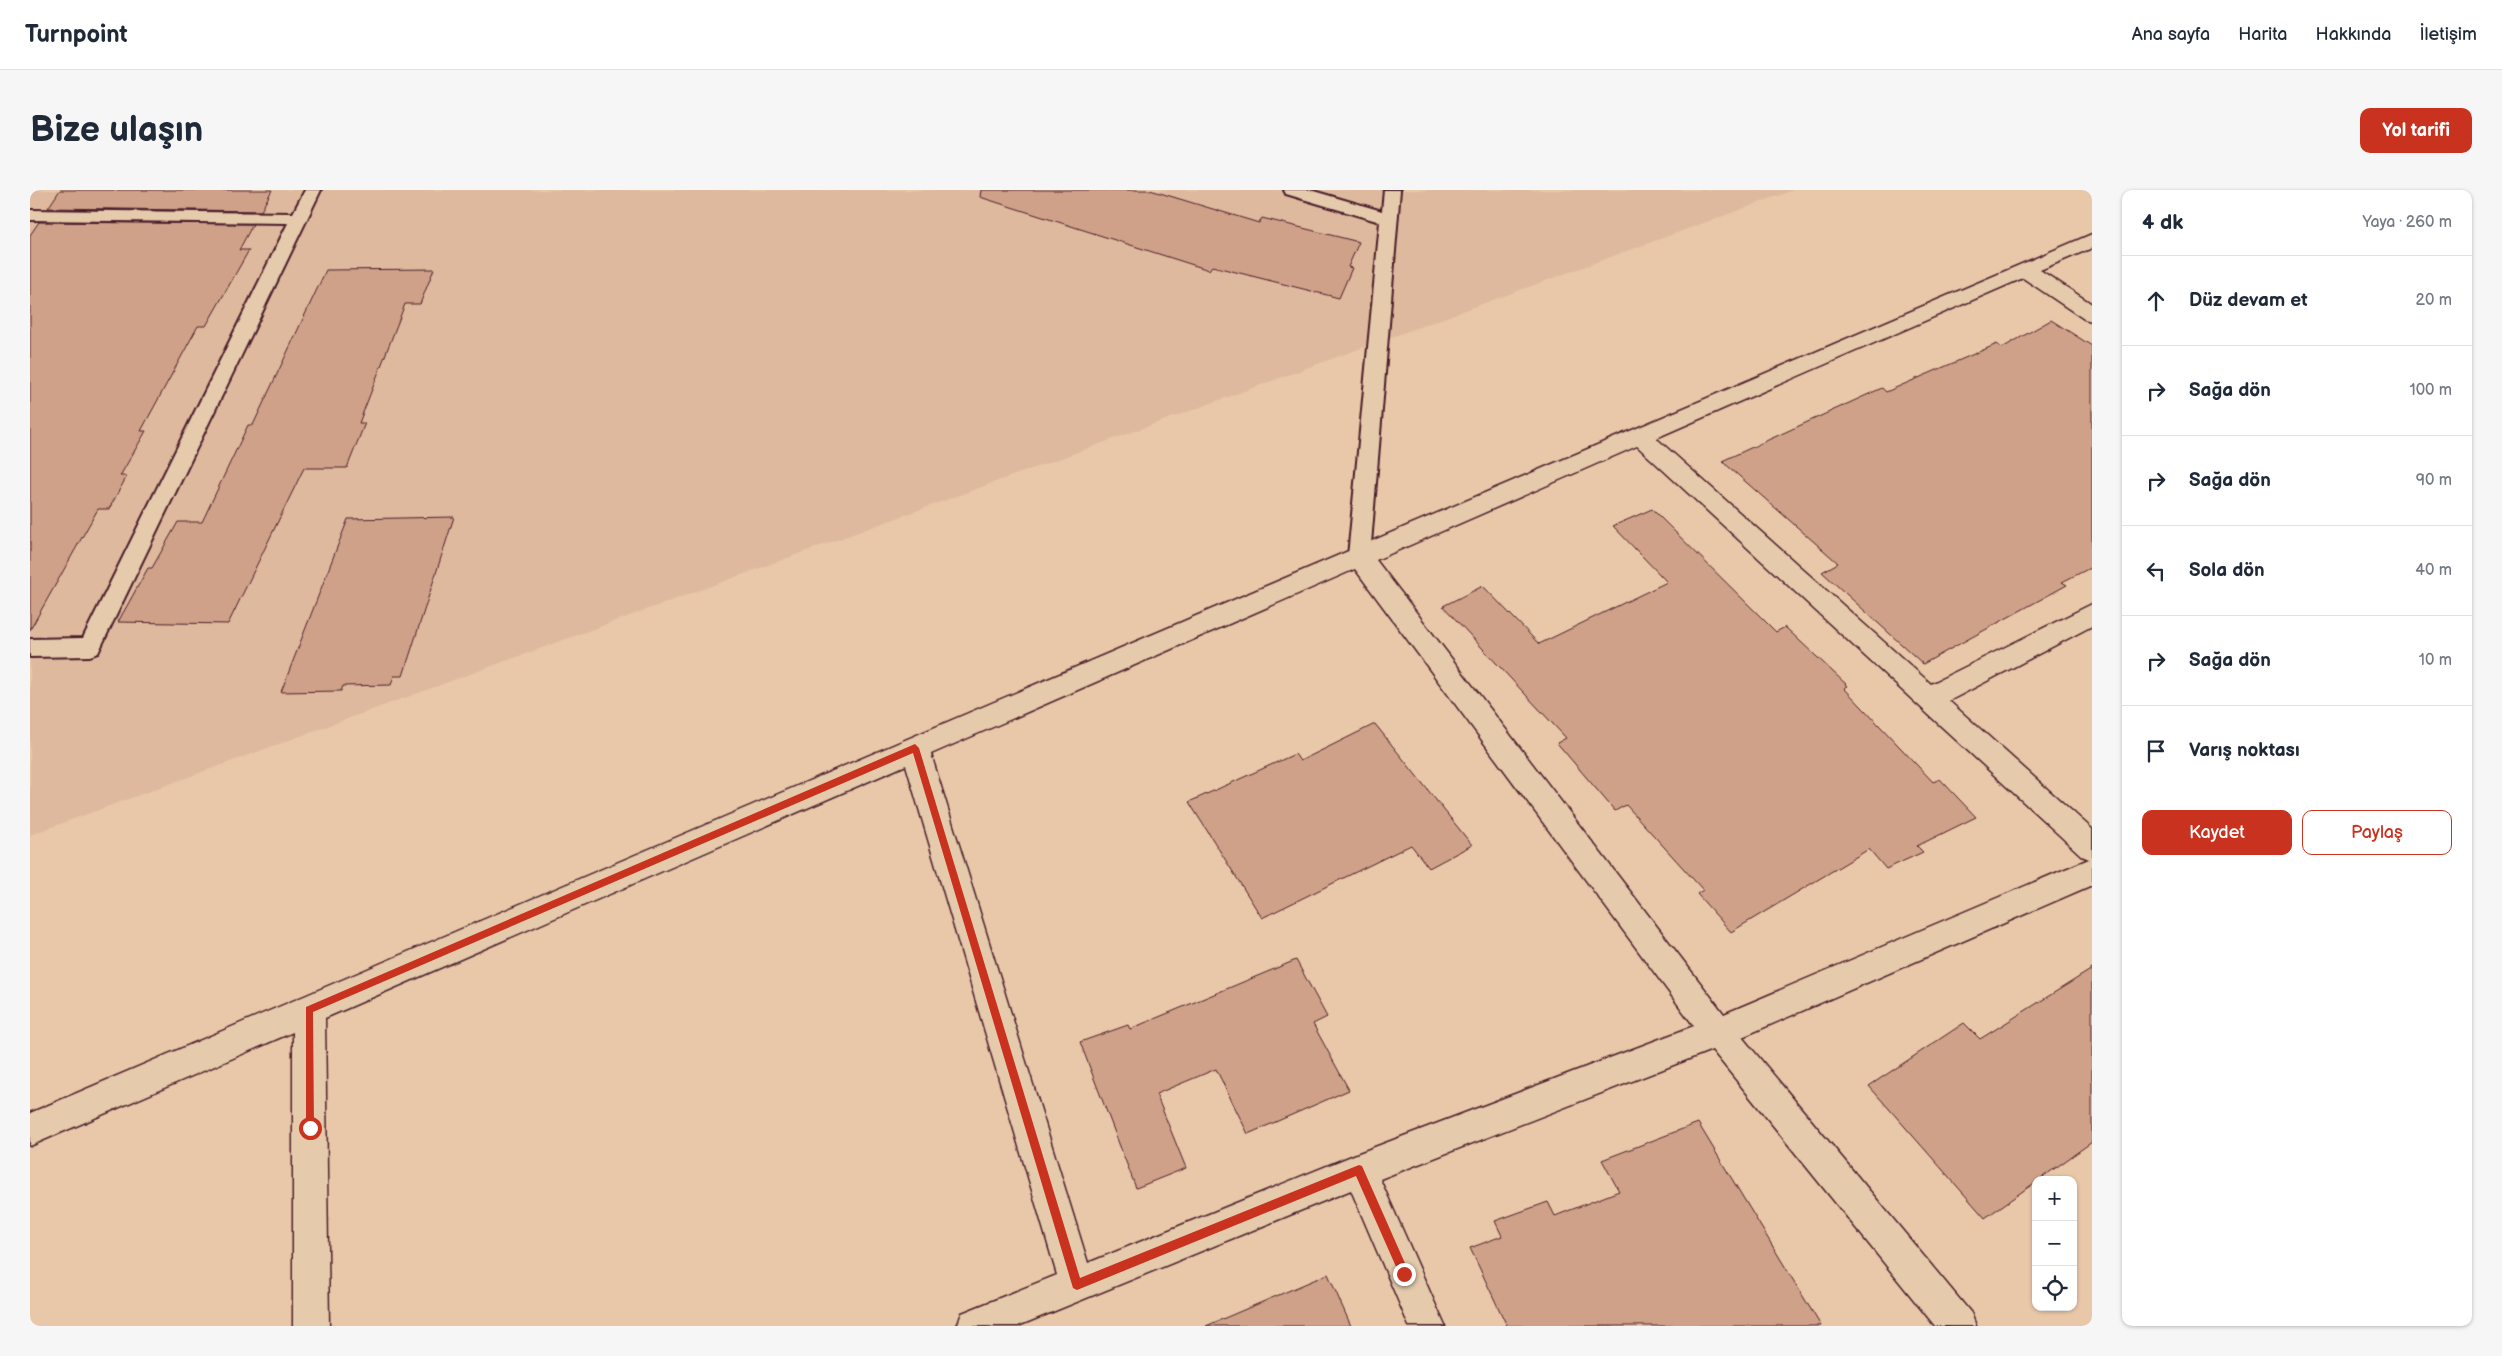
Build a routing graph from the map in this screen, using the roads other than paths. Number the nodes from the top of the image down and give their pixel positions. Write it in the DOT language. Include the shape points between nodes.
graph roads {
  1 [pos="313,190"];
  2 [pos="1292,190"];
  3 [pos="1392,190"];
  4 [pos="30,214"];
  5 [pos="299,218"];
  6 [pos="1389,219"];
  7 [pos="2092,240"];
  8 [pos="2024,269"];
  9 [pos="2092,314"];
  10 [pos="1639,435"];
  11 [pos="1359,556"];
  12 [pos="2092,614"];
  13 [pos="30,648"];
  14 [pos="1928,699"];
  15 [pos="915,748"];
  16 [pos="2092,847"];
  17 [pos="2092,871"];
  18 [pos="309,1010"];
  19 [pos="1718,1032"];
  20 [pos="30,1130"];
  21 [pos="1359,1170"];
  22 [pos="1077,1285"];
  23 [pos="311,1326"];
  24 [pos="975,1326"];
  25 [pos="1427,1326"];
  26 [pos="1958,1326"];
  1 -- 5 [label="lane"];
  2 -- 6 [label="lane"];
  3 -- 6 [label="lane"];
  4 -- 5 [label="lane"];
  5 -- 13 [label="lane" via="90,647"];
  6 -- 11 [label="lane"];
  7 -- 8 [label="street"];
  8 -- 9 [label="street"];
  8 -- 10 [label="street"];
  10 -- 11 [label="street"];
  10 -- 14 [label="street"];
  11 -- 15 [label="street"];
  11 -- 19 [label="street"];
  12 -- 14 [label="street"];
  14 -- 16 [label="street"];
  15 -- 18 [label="street"];
  15 -- 22 [label="street"];
  17 -- 19 [label="street"];
  18 -- 20 [label="street"];
  18 -- 23 [label="street"];
  19 -- 21 [label="street"];
  19 -- 26 [label="street"];
  21 -- 22 [label="street"];
  21 -- 25 [label="street"];
  22 -- 24 [label="street"];
}
